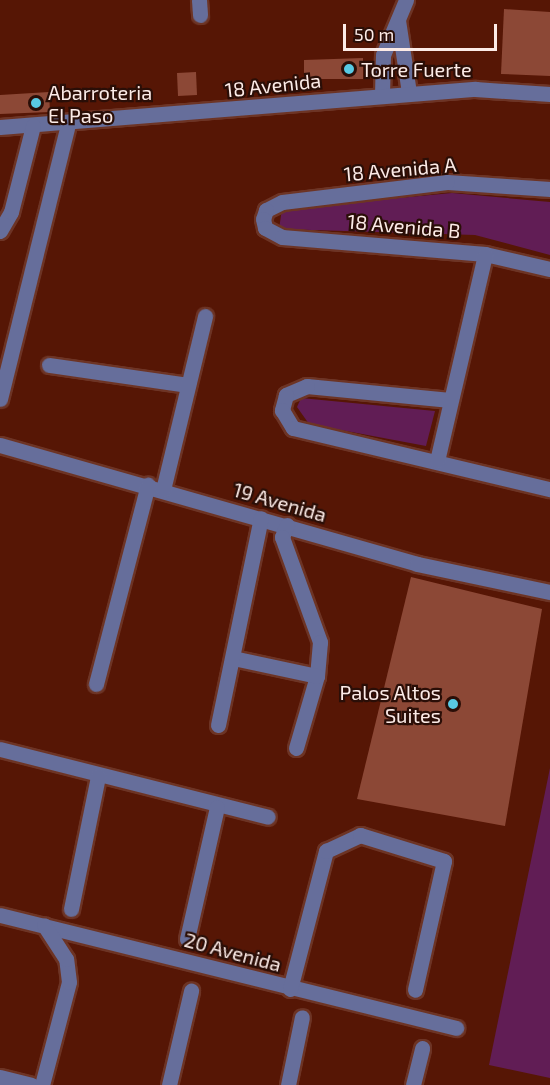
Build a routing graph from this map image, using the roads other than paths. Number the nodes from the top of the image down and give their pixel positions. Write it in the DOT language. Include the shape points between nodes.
graph roads {
  1 [pos="406,0"];
  2 [pos="398,20"];
  3 [pos="409,93"];
  4 [pos="550,94"];
  5 [pos="382,95"];
  6 [pos="68,123"];
  7 [pos="33,126"];
  8 [pos="1,131"];
  9 [pos="550,189"];
  10 [pos="5,210"];
  11 [pos="263,219"];
  12 [pos="0,231"];
  13 [pos="485,254"];
  14 [pos="550,269"];
  15 [pos="205,316"];
  16 [pos="49,365"];
  17 [pos="188,385"];
  18 [pos="0,399"];
  19 [pos="450,400"];
  20 [pos="0,445"];
  21 [pos="436,461"];
  22 [pos="148,485"];
  23 [pos="550,489"];
  24 [pos="163,490"];
  25 [pos="261,518"];
  26 [pos="287,525"];
  27 [pos="550,592"];
  28 [pos="233,658"];
  29 [pos="317,676"];
  30 [pos="96,684"];
  31 [pos="218,725"];
  32 [pos="296,748"];
  33 [pos="0,749"];
  34 [pos="98,776"];
  35 [pos="217,807"];
  36 [pos="268,817"];
  37 [pos="71,909"];
  38 [pos="0,915"];
  39 [pos="44,925"];
  40 [pos="187,939"];
  41 [pos="290,988"];
  42 [pos="415,990"];
  43 [pos="191,991"];
  44 [pos="302,1017"];
  45 [pos="456,1028"];
  46 [pos="422,1048"];
  47 [pos="0,1077"];
  48 [pos="31,1085"];
  49 [pos="42,1085"];
  50 [pos="169,1085"];
  51 [pos="288,1085"];
  52 [pos="413,1085"];
  1 -- 2 [label="street"];
  2 -- 3 [label="street"];
  2 -- 5 [label="street" via="383,55"];
  3 -- 4 [label="street, 18 Avenida" via="475,88"];
  3 -- 5 [label="street, 18 Avenida"];
  5 -- 6 [label="street, 18 Avenida"];
  6 -- 7 [label="street, 18 Avenida"];
  6 -- 18 [label="street"];
  7 -- 8 [label="street, 18 Avenida"];
  7 -- 10 [label="street"];
  9 -- 11 [label="street, 18 Avenida A" via="447,182 282,202 266,210"];
  10 -- 12 [label="street"];
  11 -- 13 [label="street, 18 Avenida B" via="265,228 282,237"];
  13 -- 14 [label="street, 18 Avenida B"];
  13 -- 19 [label="street"];
  15 -- 17 [label="street"];
  16 -- 17 [label="street"];
  17 -- 24 [label="street"];
  19 -- 21 [label="street"];
  19 -- 21 [label="street" via="295,388 286,394 285,420 293,428"];
  20 -- 22 [label="street, 19 Avenida"];
  21 -- 23 [label="street"];
  22 -- 24 [label="street, 19 Avenida"];
  22 -- 30 [label="street"];
  24 -- 25 [label="street, 19 Avenida"];
  25 -- 26 [label="street, 19 Avenida"];
  25 -- 28 [label="street"];
  26 -- 27 [label="street, 19 Avenida" via="417,564"];
  26 -- 29 [label="street" via="282,537 320,642"];
  28 -- 29 [label="street"];
  28 -- 31 [label="street"];
  29 -- 32 [label="street"];
  33 -- 34 [label="street"];
  34 -- 35 [label="street"];
  34 -- 37 [label="street"];
  35 -- 36 [label="street"];
  35 -- 40 [label="street"];
  38 -- 39 [label="street, 20 Avenida"];
  39 -- 41 [label="street, 20 Avenida"];
  39 -- 49 [label="street" via="66,959 69,982"];
  41 -- 42 [label="street" via="326,851 360,835 444,861"];
  41 -- 45 [label="street, 20 Avenida"];
  43 -- 50 [label="street"];
  44 -- 51 [label="street"];
  46 -- 52 [label="street"];
  47 -- 48 [label="street"];
}
